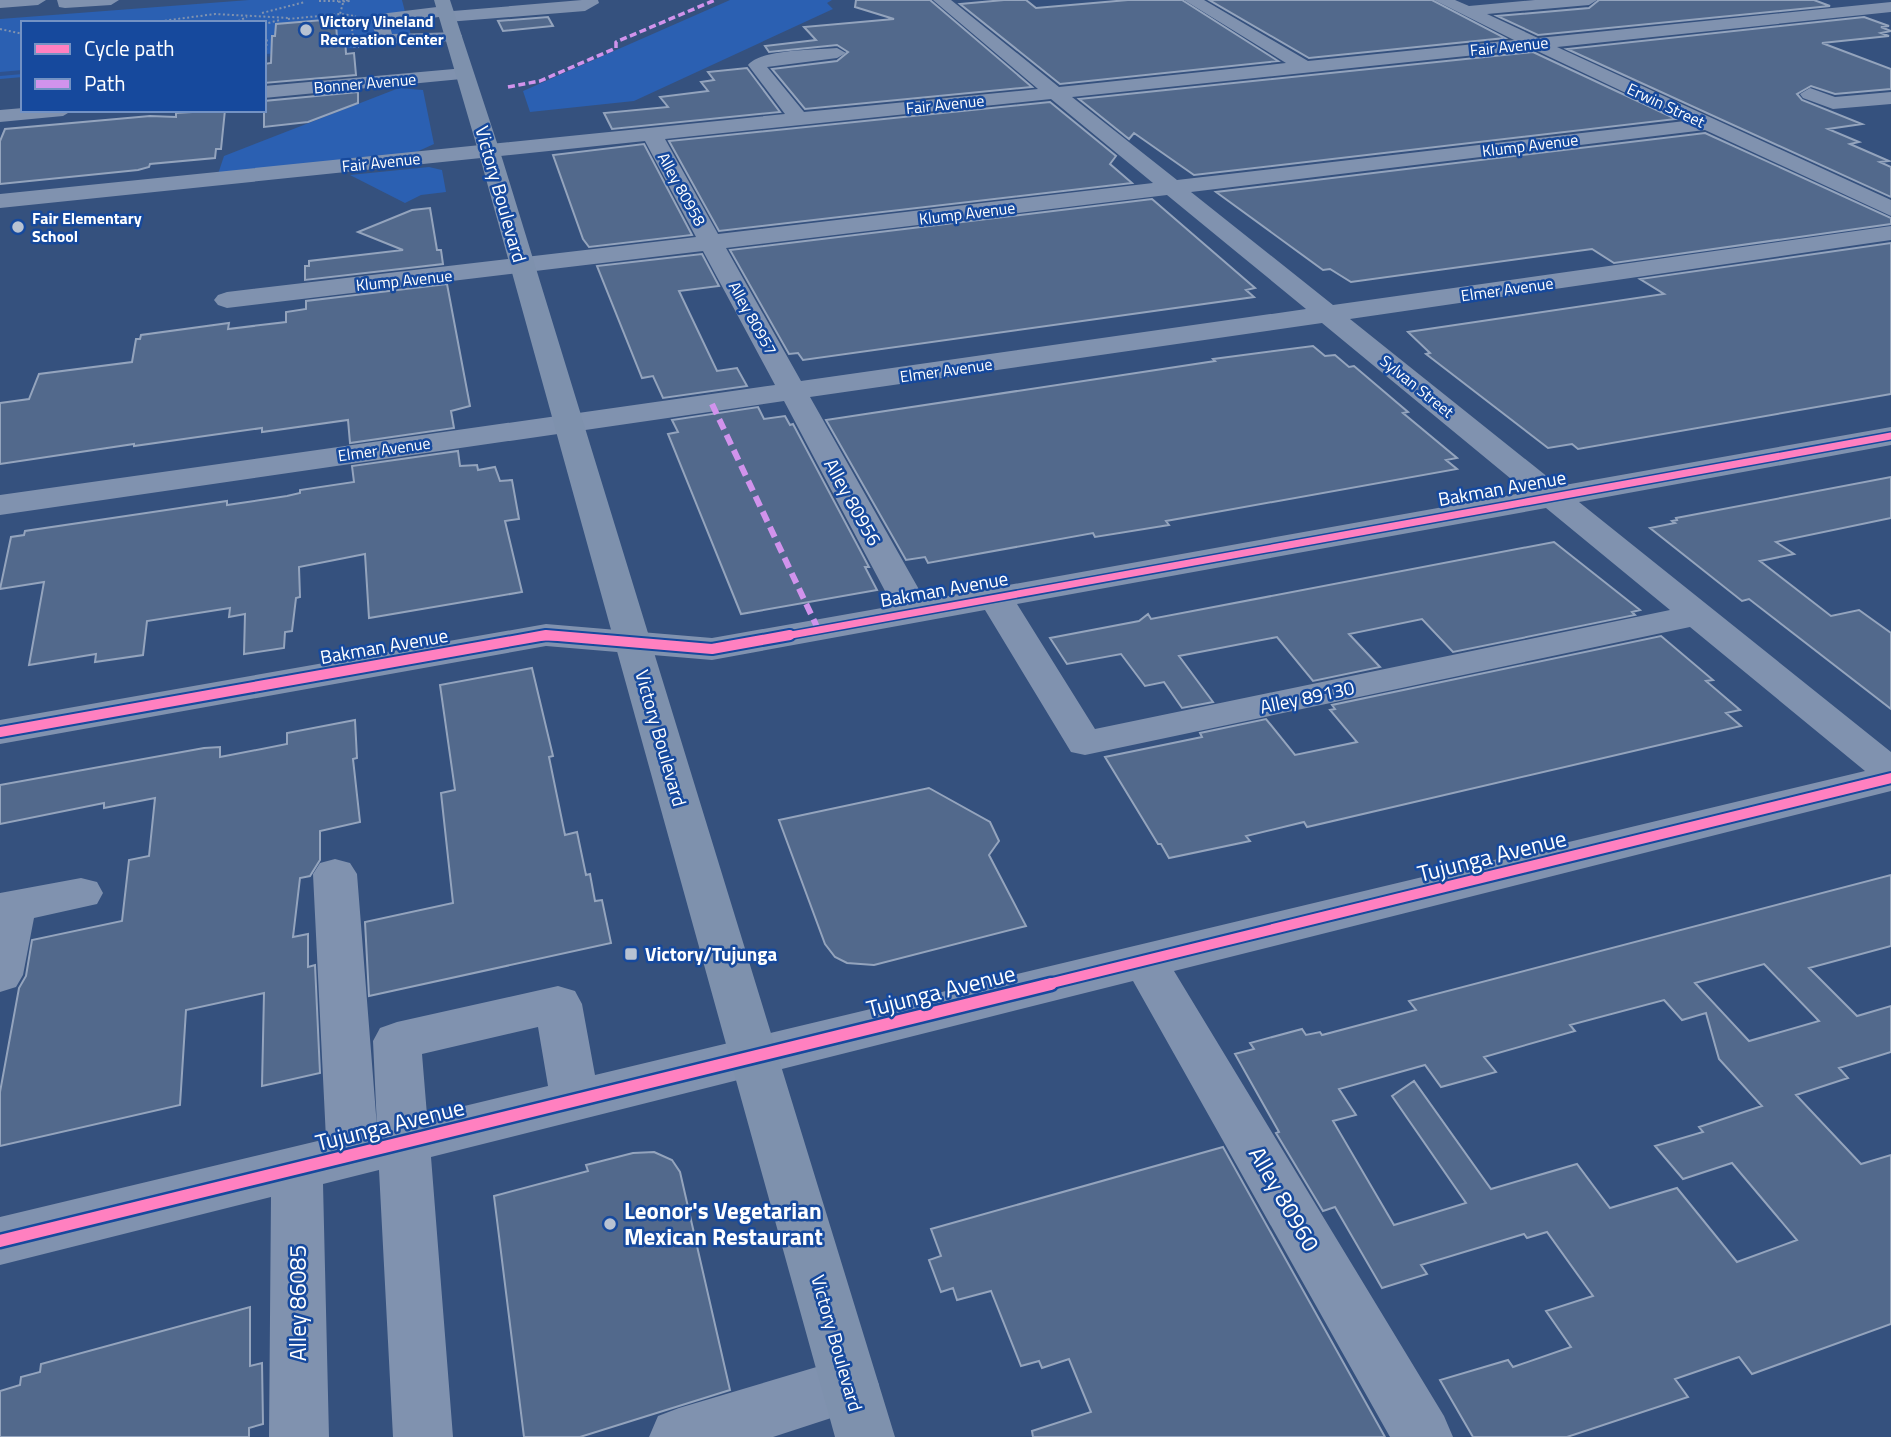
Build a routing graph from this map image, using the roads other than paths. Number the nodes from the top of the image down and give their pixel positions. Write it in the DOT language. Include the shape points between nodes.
graph roads {
  1 [pos="38,0"];
  2 [pos="65,0"];
  3 [pos="111,0"];
  4 [pos="590,0"];
  5 [pos="941,0"];
  6 [pos="1192,0"];
  7 [pos="1442,0"];
  8 [pos="1589,0"];
  9 [pos="0,3"];
  10 [pos="1891,7"];
  11 [pos="1467,12"];
  12 [pos="447,18"];
  13 [pos="557,18"];
  14 [pos="1535,43"];
  15 [pos="837,53"];
  16 [pos="1305,67"];
  17 [pos="306,68"];
  18 [pos="465,74"];
  19 [pos="306,88"];
  20 [pos="266,92"];
  21 [pos="1055,93"];
  22 [pos="1810,94"];
  23 [pos="1891,97"];
  24 [pos="42,112"];
  25 [pos="0,116"];
  26 [pos="799,119"];
  27 [pos="1707,124"];
  28 [pos="652,135"];
  29 [pos="490,151"];
  30 [pos="1173,188"];
  31 [pos="0,201"];
  32 [pos="1891,209"];
  33 [pos="1891,233"];
  34 [pos="712,244"];
  35 [pos="523,266"];
  36 [pos="228,300"];
  37 [pos="1330,314"];
  38 [pos="793,393"];
  39 [pos="567,423"];
  40 [pos="1891,436"];
  41 [pos="1552,497"];
  42 [pos="0,505"];
  43 [pos="995,597"];
  44 [pos="914,612"];
  45 [pos="1697,615"];
  46 [pos="634,641"];
  47 [pos="0,732"];
  48 [pos="1891,772"];
  49 [pos="1891,778"];
  50 [pos="335,874"];
  51 [pos="81,893"];
  52 [pos="7,908"];
  53 [pos="1145,961"];
  54 [pos="0,975"];
  55 [pos="754,1057"];
  56 [pos="575,1099"];
  57 [pos="378,1148"];
  58 [pos="297,1168"];
  59 [pos="0,1241"];
  60 [pos="857,1411"];
  61 [pos="299,1437"];
  62 [pos="423,1437"];
  63 [pos="679,1437"];
  64 [pos="1423,1437"];
  1 -- 9 [label="street"];
  2 -- 3 [label="street" via="65,4"];
  4 -- 12 [label="street" via="584,6"];
  5 -- 21 [label="street, Sylvan Street"];
  6 -- 16 [label="street"];
  7 -- 11 [label="street, Erwin Street"];
  8 -- 11 [label="street"];
  10 -- 14 [label="street, Fair Avenue"];
  11 -- 14 [label="street, Erwin Street"];
  12 -- 13 [label="street"];
  12 -- 18 [label="main road, Victory Boulevard"];
  14 -- 16 [label="street, Fair Avenue"];
  14 -- 27 [label="street, Erwin Street"];
  15 -- 26 [label="street" via="757,65"];
  16 -- 21 [label="street, Fair Avenue"];
  17 -- 19 [label="street"];
  18 -- 19 [label="street, Bonner Avenue"];
  18 -- 29 [label="main road, Victory Boulevard"];
  19 -- 20 [label="street, Bonner Avenue"];
  21 -- 26 [label="street, Fair Avenue"];
  21 -- 30 [label="street, Sylvan Street"];
  22 -- 23 [label="street" via="1833,103"];
  24 -- 25 [label="street"];
  26 -- 28 [label="street, Fair Avenue"];
  27 -- 30 [label="street, Klump Avenue"];
  27 -- 32 [label="street, Erwin Street"];
  28 -- 29 [label="street, Fair Avenue"];
  28 -- 34 [label="street, Alley 80958"];
  29 -- 31 [label="street, Fair Avenue"];
  29 -- 35 [label="main road, Victory Boulevard"];
  30 -- 34 [label="street, Klump Avenue"];
  30 -- 37 [label="street, Sylvan Street"];
  33 -- 37 [label="street, Elmer Avenue"];
  34 -- 35 [label="street, Klump Avenue"];
  34 -- 38 [label="street, Alley 80957"];
  35 -- 36 [label="street, Klump Avenue"];
  35 -- 39 [label="main road, Victory Boulevard"];
  37 -- 38 [label="street, Elmer Avenue"];
  37 -- 41 [label="street, Sylvan Street"];
  38 -- 39 [label="street, Elmer Avenue"];
  38 -- 44 [label="street, Alley 80956"];
  39 -- 42 [label="street, Elmer Avenue"];
  39 -- 46 [label="main road, Victory Boulevard"];
  40 -- 41 [label="street, Bakman Avenue"];
  41 -- 43 [label="street, Bakman Avenue"];
  41 -- 45 [label="street, Sylvan Street"];
  43 -- 44 [label="street, Bakman Avenue"];
  43 -- 45 [label="street, Alley 89130" via="1086,743"];
  44 -- 46 [label="street, Bakman Avenue" via="712,649"];
  45 -- 48 [label="street, Sylvan Street"];
  46 -- 47 [label="street, Bakman Avenue" via="546,635"];
  46 -- 55 [label="main road, Victory Boulevard"];
  49 -- 53 [label="street, Tujunga Avenue"];
  50 -- 57 [label="street"];
  51 -- 52 [label="street"];
  52 -- 54 [label="street"];
  53 -- 55 [label="street, Tujunga Avenue"];
  53 -- 64 [label="street, Alley 80960"];
  55 -- 56 [label="street, Tujunga Avenue"];
  55 -- 60 [label="main road, Victory Boulevard"];
  56 -- 57 [label="street, Tujunga Avenue"];
  56 -- 57 [label="street" via="558,1003 397,1041"];
  57 -- 58 [label="street, Tujunga Avenue"];
  57 -- 62 [label="street"];
  58 -- 59 [label="street, Tujunga Avenue"];
  58 -- 61 [label="street, Alley 86085"];
  60 -- 63 [label="street"];
}
